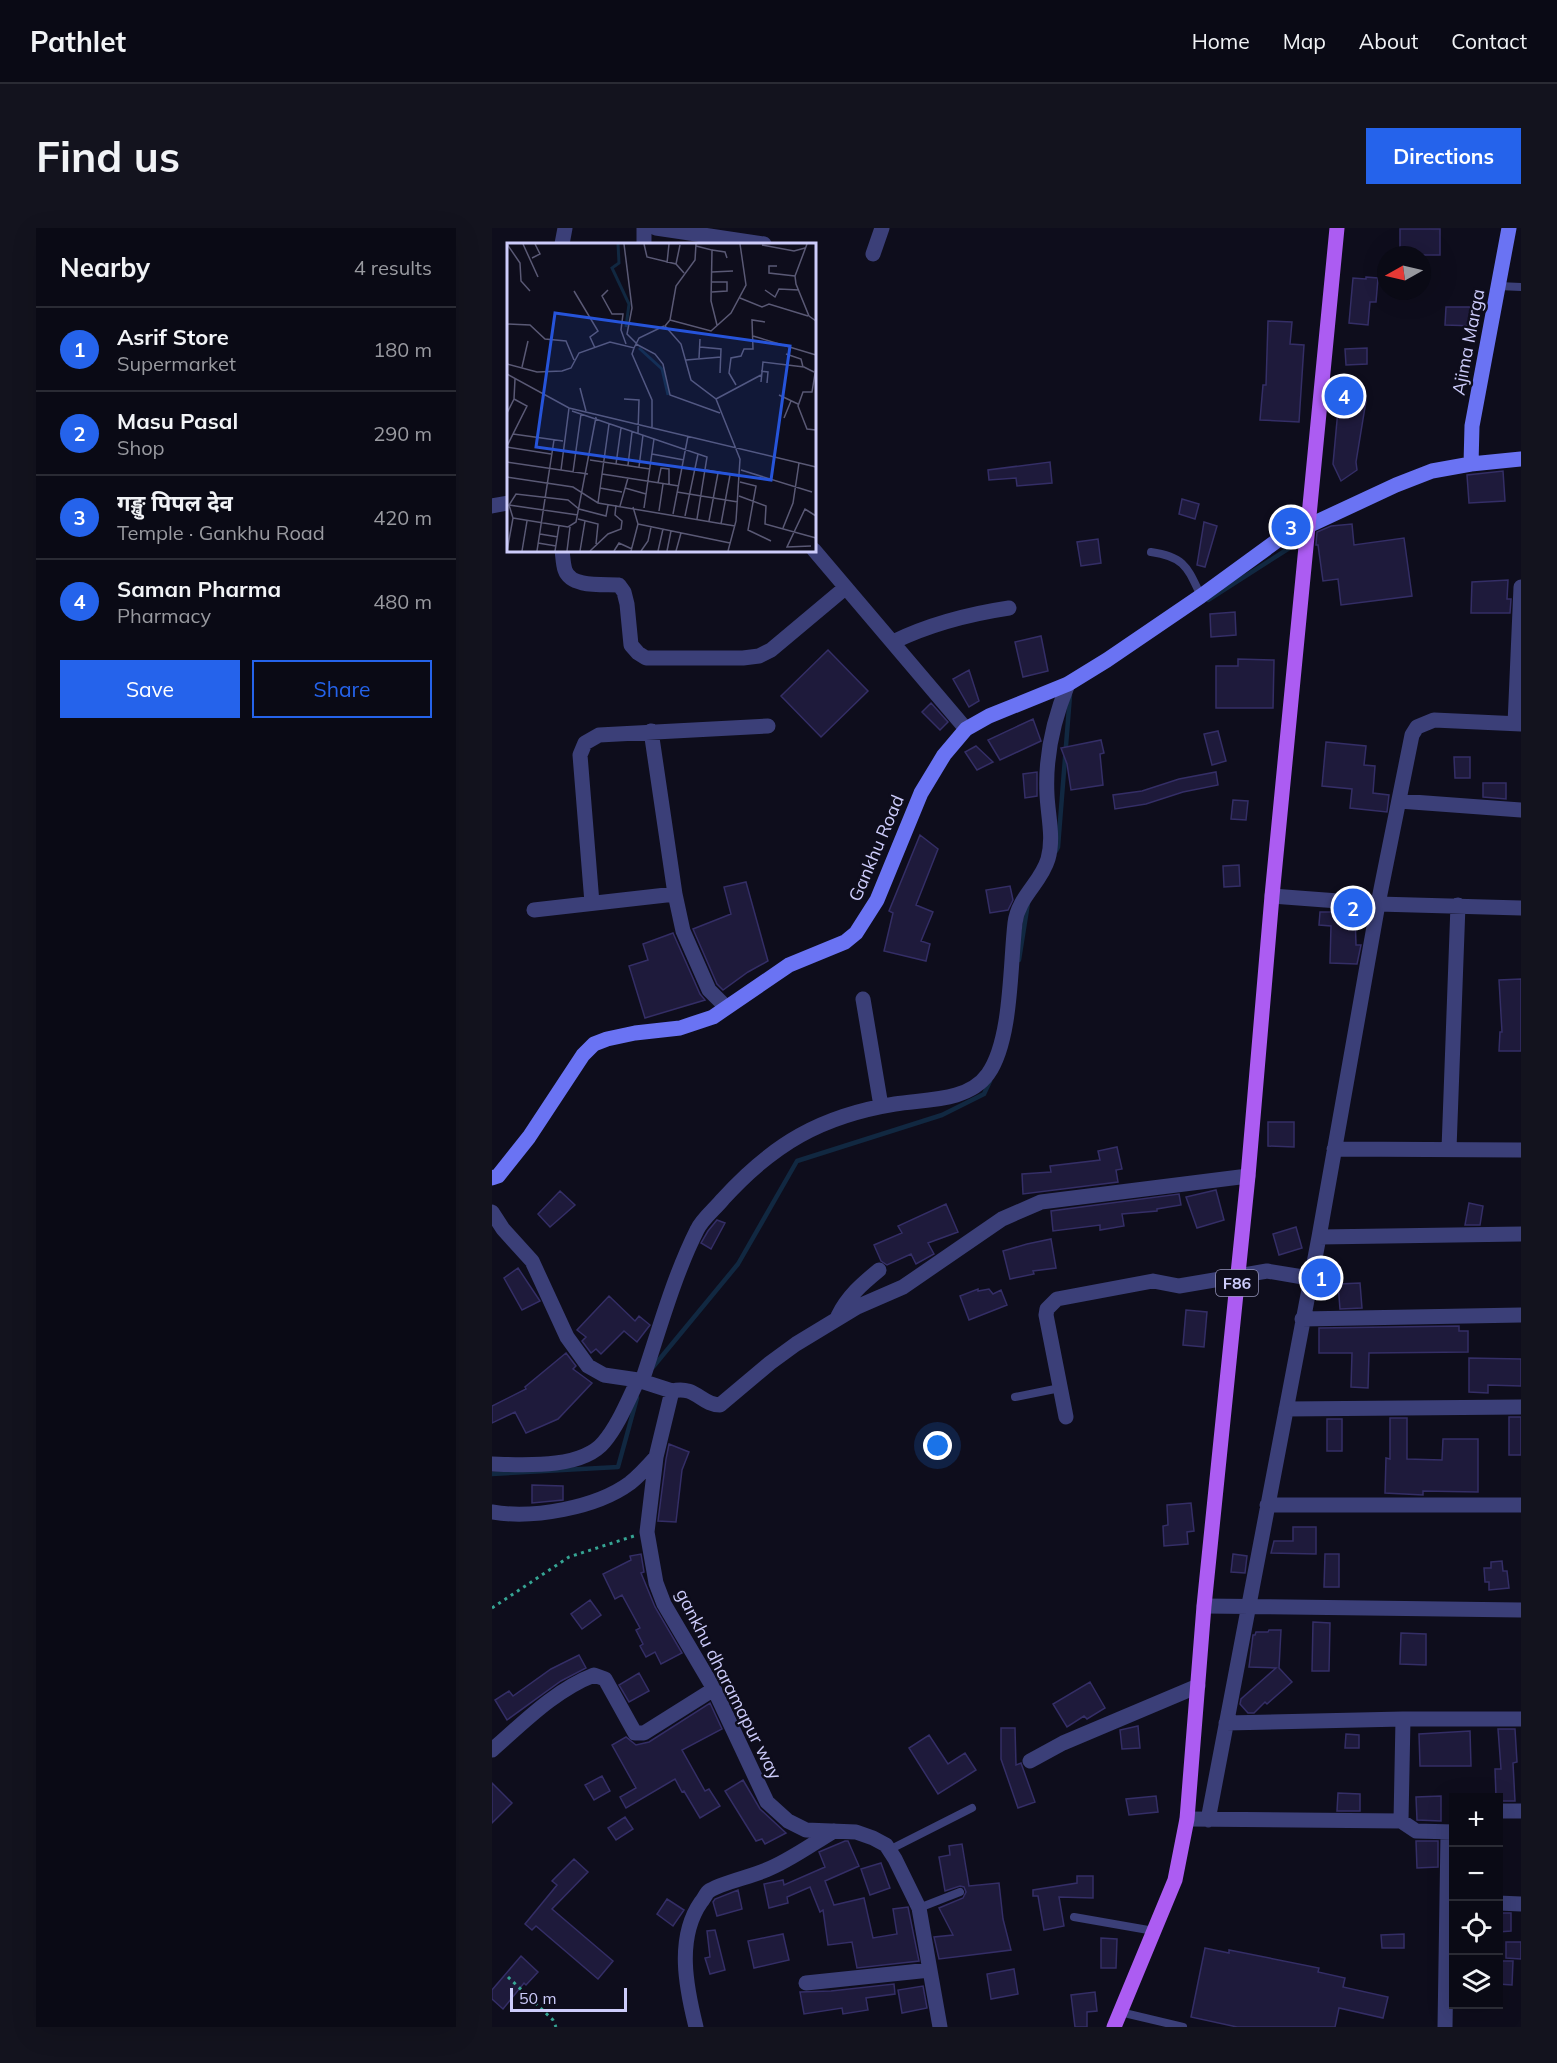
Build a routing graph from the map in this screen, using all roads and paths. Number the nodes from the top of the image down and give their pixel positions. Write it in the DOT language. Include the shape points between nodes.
graph roads {
  1 [pos="565,228"];
  2 [pos="656,228"];
  3 [pos="882,228"];
  4 [pos="1337,228"];
  5 [pos="1509,228"];
  6 [pos="562,243"];
  7 [pos="764,243"];
  8 [pos="873,254"];
  9 [pos="1498,286"];
  10 [pos="1521,287"];
  11 [pos="1521,459"];
  12 [pos="1471,464"];
  13 [pos="507,503"];
  14 [pos="492,506"];
  15 [pos="1309,526"];
  16 [pos="562,552"];
  17 [pos="816,552"];
  18 [pos="1150,552"];
  19 [pos="1521,587"];
  20 [pos="845,588"];
  21 [pos="1201,596"];
  22 [pos="1009,608"];
  23 [pos="1520,631"];
  24 [pos="893,642"];
  25 [pos="1068,684"];
  26 [pos="1518,724"];
  27 [pos="768,726"];
  28 [pos="966,729"];
  29 [pos="651,731"];
  30 [pos="1399,801"];
  31 [pos="1521,810"];
  32 [pos="675,894"];
  33 [pos="1272,896"];
  34 [pos="592,903"];
  35 [pos="1378,904"];
  36 [pos="1458,905"];
  37 [pos="1521,908"];
  38 [pos="534,910"];
  39 [pos="863,999"];
  40 [pos="726,1007"];
  41 [pos="881,1106"];
  42 [pos="1334,1149"];
  43 [pos="1449,1149"];
  44 [pos="1521,1150"];
  45 [pos="1248,1176"];
  46 [pos="492,1178"];
  47 [pos="492,1212"];
  48 [pos="1521,1234"];
  49 [pos="1319,1237"];
  50 [pos="879,1270"];
  51 [pos="1238,1275"];
  52 [pos="1310,1278"];
  53 [pos="1521,1315"];
  54 [pos="837,1319"];
  55 [pos="1302,1319"];
  56 [pos="640,1380"];
  57 [pos="1060,1388"];
  58 [pos="672,1391"];
  59 [pos="1015,1397"];
  60 [pos="1521,1407"];
  61 [pos="1286,1409"];
  62 [pos="1066,1418"];
  63 [pos="656,1457"];
  64 [pos="492,1464"];
  65 [pos="1267,1505"];
  66 [pos="1521,1505"];
  67 [pos="492,1512"];
  68 [pos="647,1532"];
  69 [pos="1204,1606"];
  70 [pos="1248,1606"];
  71 [pos="492,1608"];
  72 [pos="1521,1610"];
  73 [pos="1198,1686"];
  74 [pos="714,1689"];
  75 [pos="1402,1719"];
  76 [pos="1521,1719"];
  77 [pos="1226,1723"];
  78 [pos="492,1750"];
  79 [pos="1030,1761"];
  80 [pos="972,1808"];
  81 [pos="1503,1811"];
  82 [pos="1521,1811"];
  83 [pos="1187,1819"];
  84 [pos="1208,1820"];
  85 [pos="1401,1821"];
  86 [pos="835,1830"];
  87 [pos="1449,1832"];
  88 [pos="889,1850"];
  89 [pos="960,1892"];
  90 [pos="1503,1903"];
  91 [pos="1521,1904"];
  92 [pos="919,1908"];
  93 [pos="1074,1917"];
  94 [pos="1449,1926"];
  95 [pos="1154,1931"];
  96 [pos="930,1970"];
  97 [pos="508,1977"];
  98 [pos="806,1983"];
  99 [pos="1120,2012"];
  100 [pos="556,2027"];
  101 [pos="696,2027"];
  102 [pos="940,2027"];
  103 [pos="1114,2027"];
  104 [pos="1183,2027"];
  105 [pos="1445,2027"];
  1 -- 6 [label="street"];
  2 -- 7 [label="street"];
  3 -- 8 [label="street"];
  4 -- 15 [label="main road, F86"];
  5 -- 9 [label="main road, Ajima Marga"];
  9 -- 10 [label="lane"];
  9 -- 12 [label="main road, Ajima Marga" via="1472,426"];
  11 -- 12 [label="main road, Gankhu Road"];
  12 -- 15 [label="main road, Gankhu Road" via="1414,477"];
  13 -- 14 [label="street"];
  15 -- 21 [label="main road, Gankhu Road" via="1278,540"];
  15 -- 33 [label="main road, F86"];
  16 -- 20 [label="street" via="565,572 572,580 619,585 627,604 631,645 645,658 759,656"];
  17 -- 20 [label="street"];
  18 -- 21 [label="lane" via="1174,558 1186,566"];
  19 -- 23 [label="street"];
  20 -- 24 [label="street"];
  21 -- 25 [label="main road, Gankhu Road"];
  22 -- 24 [label="street" via="977,613"];
  23 -- 26 [label="street"];
  24 -- 28 [label="street"];
  25 -- 28 [label="main road, Gankhu Road"];
  25 -- 41 [label="street" via="1057,710 1049,754 1048,858 1041,875 1022,899 1016,919 1006,1021 996,1060 979,1084 966,1092"];
  26 -- 30 [label="street" via="1434,720 1417,727 1409,745"];
  27 -- 29 [label="street"];
  28 -- 40 [label="main road, Gankhu Road" via="944,755 921,793 877,900 856,933 845,942 789,965"];
  29 -- 32 [label="street"];
  29 -- 34 [label="street" via="599,735 585,743 580,755"];
  30 -- 31 [label="street"];
  30 -- 35 [label="street"];
  32 -- 34 [label="street"];
  32 -- 40 [label="street" via="683,931 709,990"];
  33 -- 35 [label="street"];
  33 -- 45 [label="main road, F86"];
  34 -- 38 [label="street"];
  35 -- 36 [label="street"];
  35 -- 42 [label="street"];
  36 -- 37 [label="street"];
  36 -- 43 [label="street"];
  39 -- 41 [label="street"];
  40 -- 46 [label="main road, Gankhu Road" via="696,1024 594,1044 529,1137 498,1176"];
  41 -- 56 [label="street" via="830,1120 800,1134 764,1158 698,1228"];
  42 -- 43 [label="street"];
  42 -- 49 [label="street"];
  43 -- 44 [label="street"];
  45 -- 51 [label="main road, F86"];
  45 -- 54 [label="street" via="1041,1203 1002,1219 903,1287"];
  47 -- 56 [label="street" via="532,1261 567,1337 588,1366 604,1375"];
  48 -- 49 [label="street"];
  49 -- 52 [label="street"];
  50 -- 54 [label="street" via="858,1287"];
  51 -- 52 [label="street" via="1267,1271"];
  51 -- 57 [label="street" via="1179,1286 1153,1281 1057,1299 1046,1315"];
  51 -- 69 [label="main road, F86"];
  52 -- 55 [label="street"];
  53 -- 55 [label="street"];
  54 -- 58 [label="street" via="770,1363 720,1405 695,1392"];
  55 -- 61 [label="street"];
  56 -- 58 [label="street"];
  56 -- 64 [label="street" via="612,1431 592,1452 557,1463"];
  57 -- 59 [label="lane"];
  57 -- 62 [label="street"];
  58 -- 63 [label="street, gankhu dharamapur way"];
  60 -- 61 [label="street"];
  61 -- 65 [label="street"];
  63 -- 67 [label="street" via="631,1483 601,1498 550,1512"];
  63 -- 68 [label="street, gankhu dharamapur way"];
  65 -- 66 [label="street"];
  65 -- 70 [label="street"];
  68 -- 71 [label="path" via="569,1557"];
  68 -- 74 [label="street, gankhu dharamapur way" via="664,1604"];
  69 -- 70 [label="street"];
  69 -- 73 [label="main road, F86"];
  70 -- 72 [label="street"];
  70 -- 77 [label="street"];
  73 -- 79 [label="street"];
  73 -- 83 [label="main road, F86"];
  74 -- 78 [label="street" via="644,1733 635,1733 605,1679 594,1675 559,1694"];
  74 -- 86 [label="street, gankhu dharamapur way" via="767,1802 788,1821 806,1830"];
  75 -- 76 [label="street"];
  75 -- 77 [label="street"];
  75 -- 85 [label="street"];
  77 -- 84 [label="street"];
  80 -- 88 [label="lane"];
  81 -- 82 [label="street"];
  83 -- 84 [label="street"];
  83 -- 95 [label="main road, F86" via="1175,1880"];
  84 -- 85 [label="street"];
  85 -- 87 [label="street" via="1416,1831"];
  86 -- 88 [label="street, gankhu dharamapur way" via="873,1838"];
  86 -- 101 [label="street" via="767,1870 710,1890 702,1901 687,1931 686,1949 688,1995"];
  88 -- 92 [label="street"];
  89 -- 92 [label="lane"];
  90 -- 91 [label="street"];
  92 -- 96 [label="street"];
  93 -- 95 [label="lane"];
  94 -- 105 [label="street"];
  95 -- 99 [label="main road, F86"];
  96 -- 98 [label="street"];
  96 -- 102 [label="street"];
  97 -- 100 [label="path"];
  99 -- 103 [label="main road, F86"];
  99 -- 104 [label="lane"];
}
